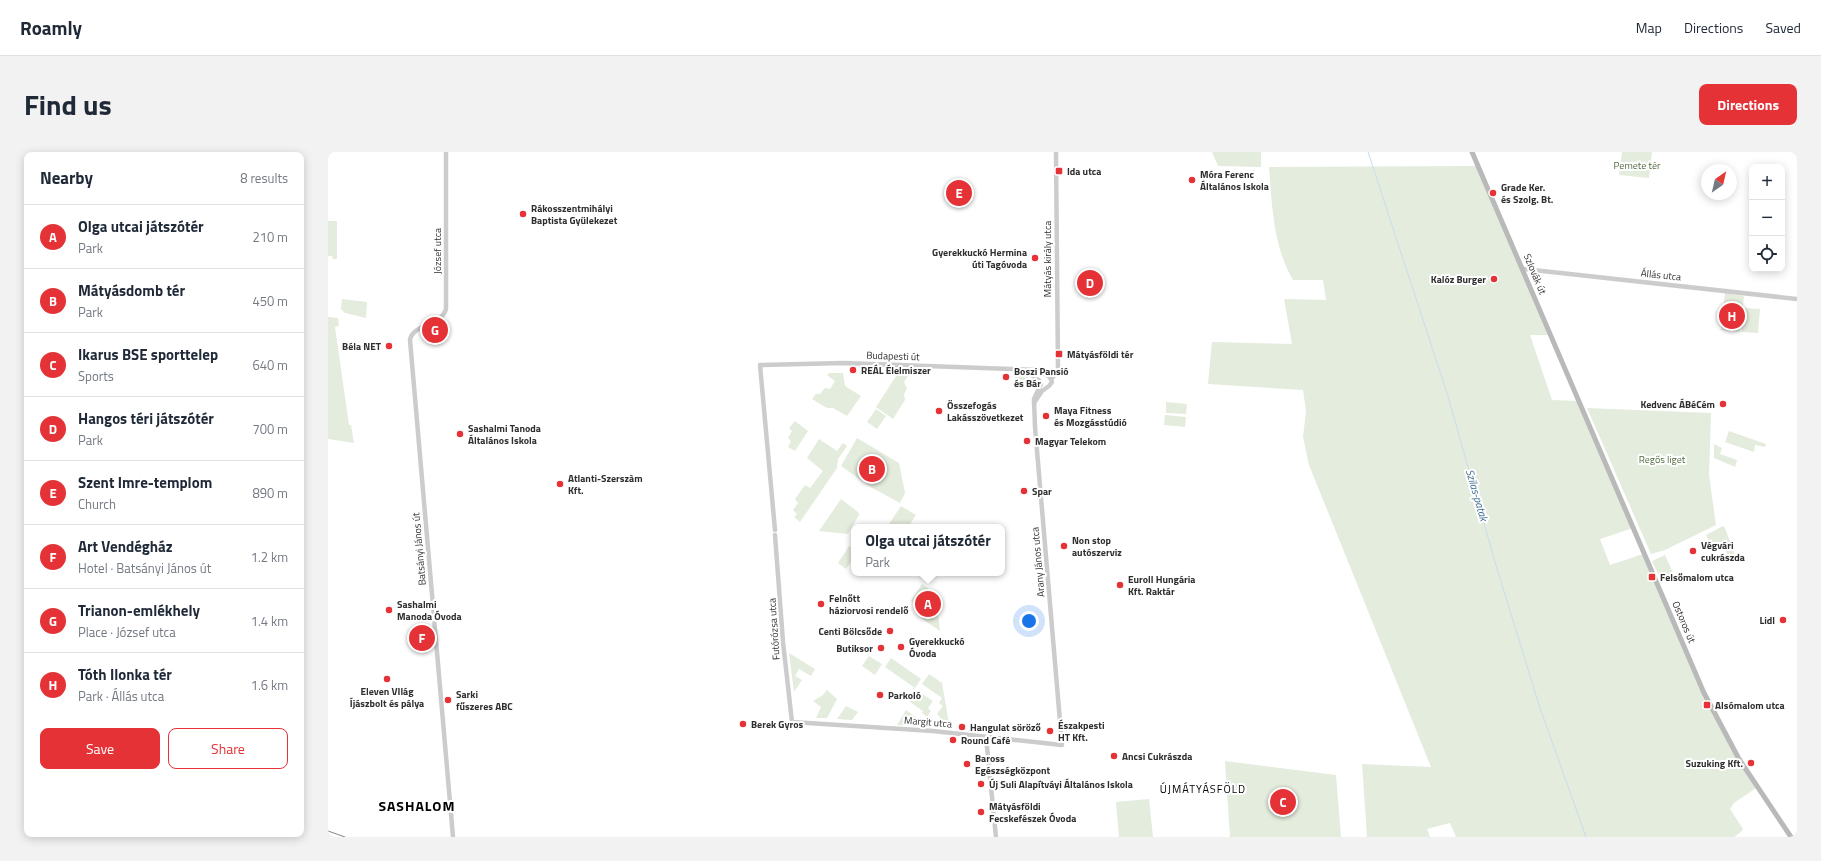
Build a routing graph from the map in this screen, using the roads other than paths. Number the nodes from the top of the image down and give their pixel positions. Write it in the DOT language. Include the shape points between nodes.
graph roads {
  1 [pos="446,152"];
  2 [pos="1056,152"];
  3 [pos="1472,152"];
  4 [pos="1524,270"];
  5 [pos="1797,299"];
  6 [pos="414,332"];
  7 [pos="1024,370"];
  8 [pos="1048,377"];
  9 [pos="1042,384"];
  10 [pos="1580,403"];
  11 [pos="775,530"];
  12 [pos="792,722"];
  13 [pos="986,737"];
  14 [pos="1062,745"];
  15 [pos="453,837"];
  16 [pos="996,837"];
  17 [pos="1791,837"];
  1 -- 6 [label="street, József utca" via="446,309 439,320"];
  2 -- 8 [label="street, Mátyás király utca" via="1058,367"];
  3 -- 4 [label="main road, Szlovák út"];
  4 -- 5 [label="street, Állás utca"];
  4 -- 10 [label="main road, Szlovák út"];
  6 -- 15 [label="street, Batsányi János út" via="410,340"];
  7 -- 8 [label="street, Budapesti út" via="1038,370"];
  7 -- 9 [label="street"];
  7 -- 11 [label="street, Budapesti út" via="850,363 760,365"];
  8 -- 9 [label="street" via="1041,377"];
  8 -- 9 [label="street" via="1051,384"];
  9 -- 14 [label="street, Arany János utca" via="1034,403"];
  10 -- 17 [label="main road, Ostoros út" via="1713,712 1739,759"];
  11 -- 12 [label="street, Futórózsa utca" via="778,533 775,535"];
  12 -- 13 [label="street, Margit utca"];
  13 -- 14 [label="street, Margit utca"];
  13 -- 16 [label="street"];
}
